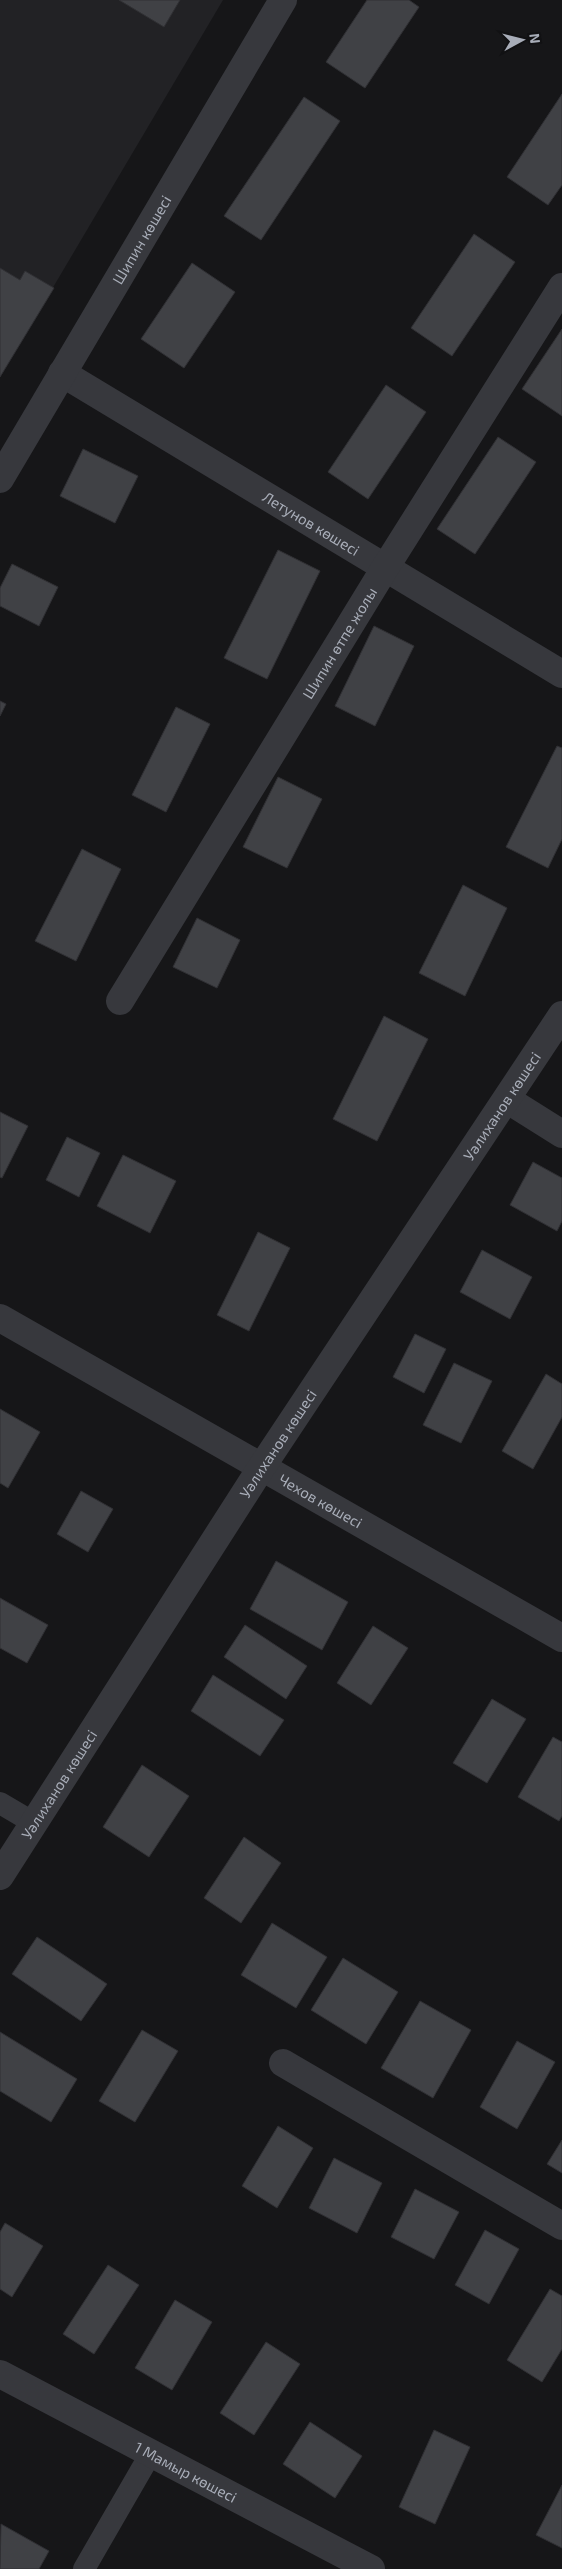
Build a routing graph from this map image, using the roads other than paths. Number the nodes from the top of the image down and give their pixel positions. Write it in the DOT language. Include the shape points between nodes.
graph roads {
  1 [pos="283,0"];
  2 [pos="562,287"];
  3 [pos="62,374"];
  4 [pos="0,479"];
  5 [pos="386,568"];
  6 [pos="562,674"];
  7 [pos="120,1001"];
  8 [pos="562,1014"];
  9 [pos="508,1100"];
  10 [pos="562,1134"];
  11 [pos="0,1318"];
  12 [pos="261,1468"];
  13 [pos="562,1638"];
  14 [pos="0,1803"];
  15 [pos="34,1823"];
  16 [pos="0,1876"];
  17 [pos="283,2063"];
  18 [pos="562,2226"];
  19 [pos="0,2374"];
  20 [pos="151,2453"];
  21 [pos="84,2569"];
  22 [pos="371,2569"];
  1 -- 3 [label="street, Шипин көшесі"];
  2 -- 5 [label="street, Шипин өтпе жолы"];
  3 -- 4 [label="street, Шипин көшесі"];
  3 -- 5 [label="street, Летунов көшесі"];
  5 -- 6 [label="street, Летунов көшесі"];
  5 -- 7 [label="street, Шипин өтпе жолы"];
  8 -- 9 [label="street, Уәлиханов көшесі"];
  9 -- 10 [label="street"];
  9 -- 12 [label="street, Уәлиханов көшесі"];
  11 -- 12 [label="street, Чехов көшесі"];
  12 -- 13 [label="street, Чехов көшесі"];
  12 -- 15 [label="street, Уәлиханов көшесі"];
  14 -- 15 [label="lane"];
  15 -- 16 [label="street, Уәлиханов көшесі"];
  17 -- 18 [label="street"];
  19 -- 20 [label="street, 1 Мамыр көшесі"];
  20 -- 21 [label="lane"];
  20 -- 22 [label="street, 1 Мамыр көшесі"];
}
